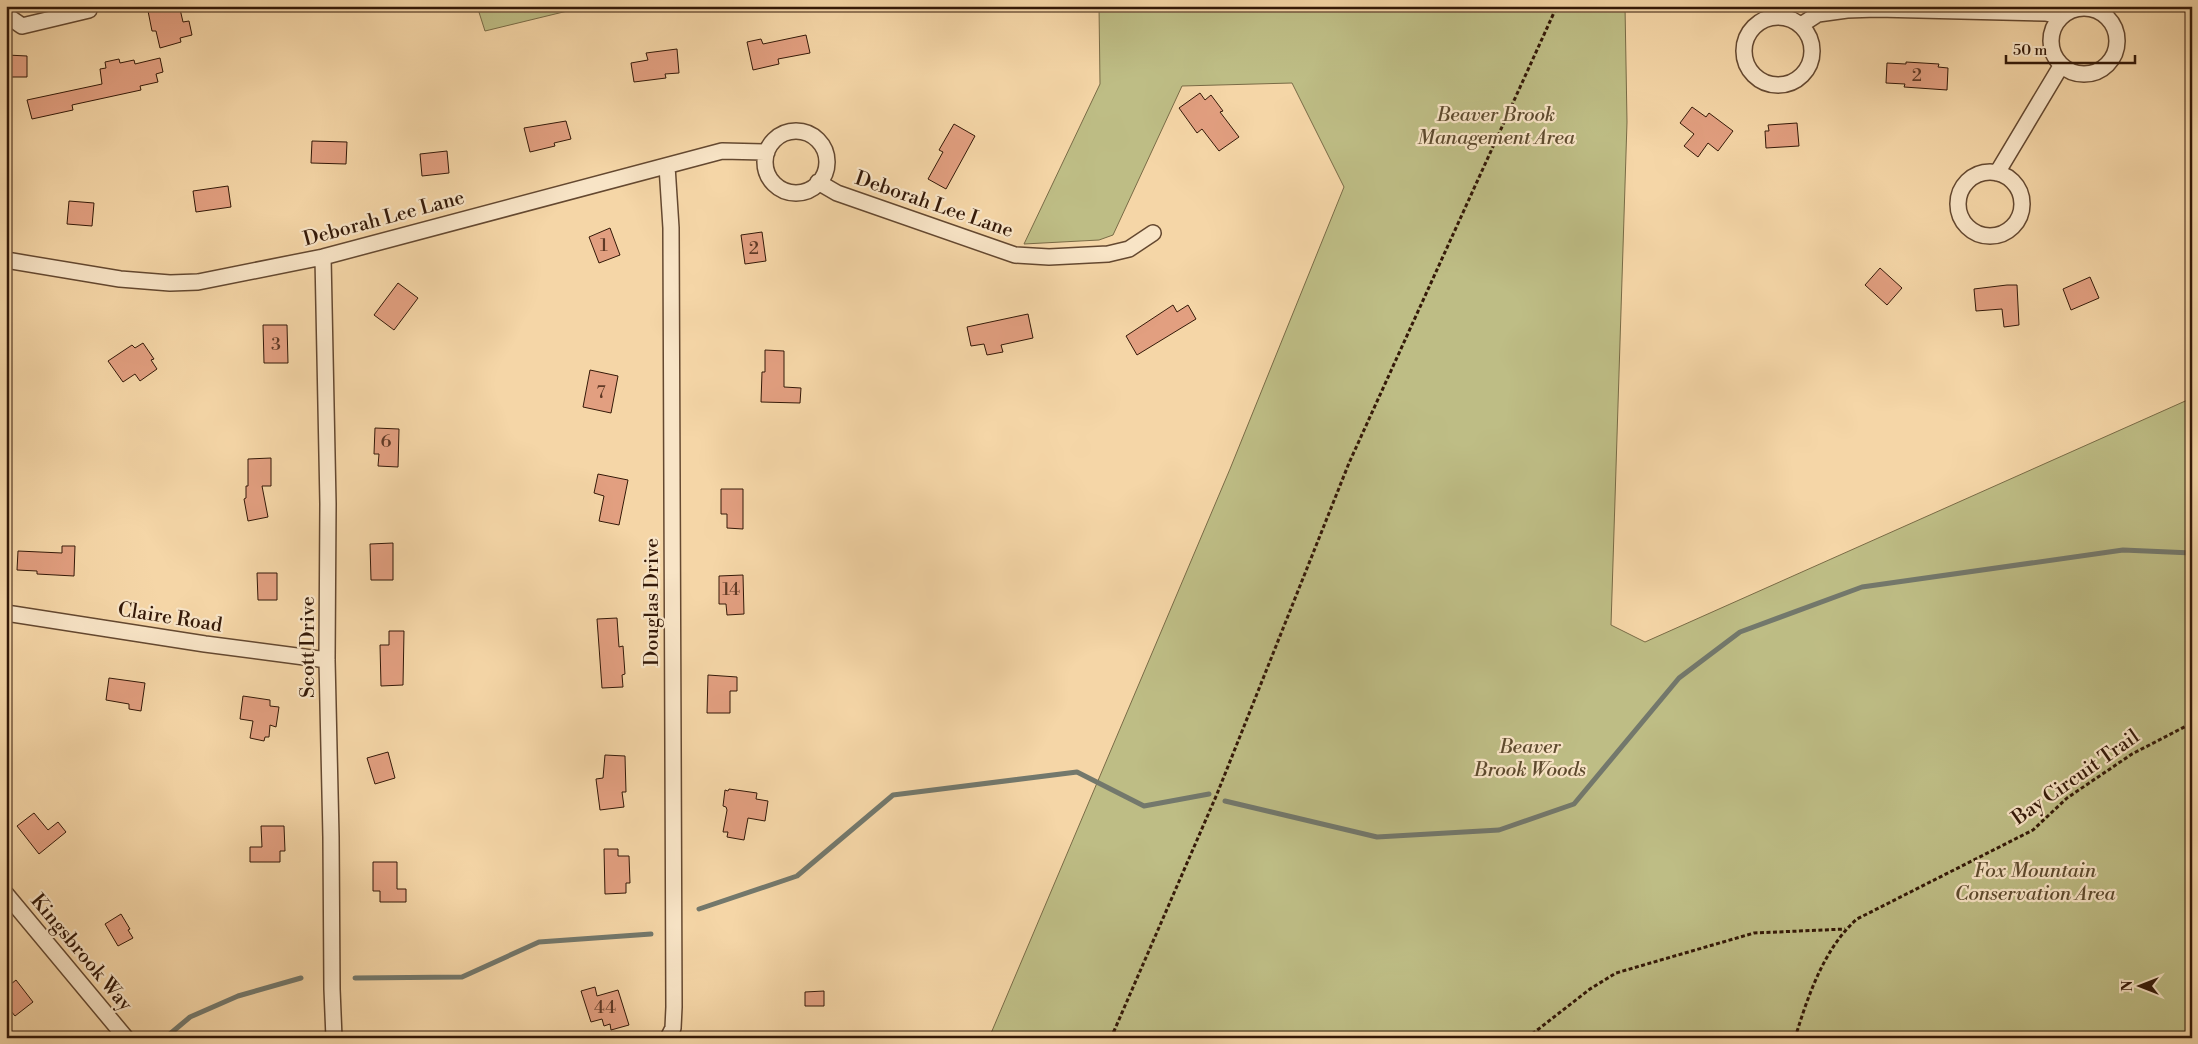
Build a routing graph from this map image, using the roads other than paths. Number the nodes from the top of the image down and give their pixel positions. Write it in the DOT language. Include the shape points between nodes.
graph roads {
  1 [pos="2101,9"];
  2 [pos="89,10"];
  3 [pos="6,15"];
  4 [pos="2061,16"];
  5 [pos="1801,25"];
  6 [pos="2061,66"];
  7 [pos="767,152"];
  8 [pos="667,166"];
  9 [pos="1997,173"];
  10 [pos="818,182"];
  11 [pos="1154,233"];
  12 [pos="323,257"];
  13 [pos="6,260"];
  14 [pos="6,613"];
  15 [pos="327,660"];
  16 [pos="6,894"];
  17 [pos="126,1038"];
  18 [pos="334,1038"];
  19 [pos="668,1038"];
  1 -- 4 [label="street" via="2080,8"];
  1 -- 6 [label="street" via="2117,38 2110,62 2100,71 2089,74 2074,73"];
  2 -- 3 [label="street" via="22,26"];
  4 -- 5 [label="street" via="1877,9 1818,14"];
  4 -- 6 [label="street" via="2050,39 2052,54"];
  5 -- 5 [label="street" via="1787,18 1772,17 1758,23 1748,35 1744,50 1747,65 1756,77 1777,85 1799,79 1809,67 1813,52 1810,37"];
  6 -- 9 [label="street"];
  7 -- 8 [label="street, Deborah Lee Lane" via="722,151"];
  7 -- 10 [label="street" via="767,172 778,187 796,193 806,191"];
  7 -- 10 [label="street" via="772,143 786,132 809,134 818,140 826,159 826,170"];
  8 -- 12 [label="street, Deborah Lee Lane"];
  8 -- 19 [label="street, Douglas Drive" via="671,228 674,998 673,1028"];
  9 -- 9 [label="street" via="1973,177 1963,186 1958,199 1963,222 1984,236 2009,230 2021,211 2018,189 2011,180"];
  10 -- 11 [label="street, Deborah Lee Lane" via="837,193 1015,255 1049,257 1114,253 1129,249"];
  12 -- 13 [label="street, Deborah Lee Lane" via="198,282 170,283"];
  12 -- 15 [label="street, Scott Drive" via="328,504"];
  14 -- 15 [label="street, Claire Road"];
  15 -- 18 [label="street, Scott Drive"];
  16 -- 17 [label="street, Kingsbrook Way"];
}
